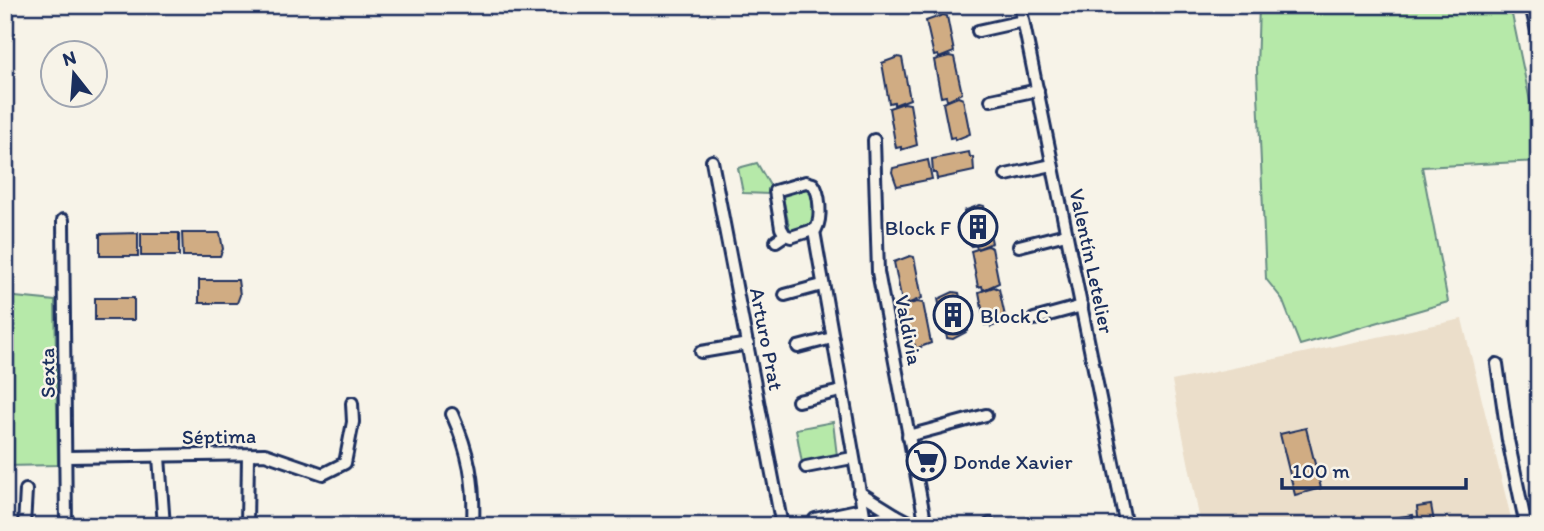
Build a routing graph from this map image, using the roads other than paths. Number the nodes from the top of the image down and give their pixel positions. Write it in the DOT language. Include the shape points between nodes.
graph roads {
  1 [pos="1020,5"];
  2 [pos="1531,5"];
  3 [pos="1023,21"];
  4 [pos="978,31"];
  5 [pos="1539,40"];
  6 [pos="1038,90"];
  7 [pos="991,100"];
  8 [pos="874,140"];
  9 [pos="712,161"];
  10 [pos="1052,165"];
  11 [pos="1006,175"];
  12 [pos="63,220"];
  13 [pos="814,231"];
  14 [pos="1066,234"];
  15 [pos="1018,246"];
  16 [pos="822,285"];
  17 [pos="785,295"];
  18 [pos="1082,306"];
  19 [pos="1034,319"];
  20 [pos="832,338"];
  21 [pos="748,344"];
  22 [pos="798,347"];
  23 [pos="701,352"];
  24 [pos="1497,364"];
  25 [pos="841,391"];
  26 [pos="798,401"];
  27 [pos="352,402"];
  28 [pos="452,414"];
  29 [pos="986,415"];
  30 [pos="908,436"];
  31 [pos="248,455"];
  32 [pos="67,457"];
  33 [pos="159,457"];
  34 [pos="852,458"];
  35 [pos="806,467"];
  36 [pos="26,490"];
  37 [pos="859,492"];
  38 [pos="896,515"];
  39 [pos="864,518"];
  40 [pos="815,519"];
  41 [pos="24,526"];
  42 [pos="65,526"];
  43 [pos="164,526"];
  44 [pos="247,526"];
  45 [pos="473,526"];
  46 [pos="782,526"];
  47 [pos="917,526"];
  48 [pos="926,526"];
  49 [pos="1126,526"];
  50 [pos="1526,526"];
  1 -- 3 [label="street, Valentín Letelier"];
  2 -- 5 [label="street"];
  3 -- 4 [label="street"];
  3 -- 6 [label="street, Valentín Letelier"];
  6 -- 7 [label="street"];
  6 -- 10 [label="street, Valentín Letelier"];
  8 -- 30 [label="street, Valdivia" via="878,272"];
  9 -- 21 [label="street, Arturo Prat"];
  10 -- 11 [label="street"];
  10 -- 14 [label="street, Valentín Letelier"];
  12 -- 32 [label="street, Sexta"];
  13 -- 13 [label="street" via="781,238 775,191 813,184 819,222"];
  13 -- 16 [label="street"];
  14 -- 15 [label="street"];
  14 -- 18 [label="street, Valentín Letelier"];
  16 -- 17 [label="street"];
  16 -- 20 [label="street"];
  18 -- 19 [label="street"];
  18 -- 49 [label="street, Valentín Letelier"];
  20 -- 22 [label="street"];
  20 -- 25 [label="street"];
  21 -- 23 [label="street"];
  21 -- 46 [label="street, Arturo Prat"];
  24 -- 50 [label="street"];
  25 -- 26 [label="street"];
  25 -- 34 [label="street"];
  27 -- 31 [label="street, Séptima" via="350,449 345,463 333,470 317,475 280,458"];
  28 -- 45 [label="street" via="468,451"];
  29 -- 30 [label="street"];
  30 -- 48 [label="street, Valdivia"];
  31 -- 33 [label="street, Séptima"];
  31 -- 44 [label="street"];
  32 -- 33 [label="street, Séptima"];
  32 -- 42 [label="street, Sexta"];
  33 -- 43 [label="street"];
  34 -- 35 [label="street"];
  34 -- 37 [label="street"];
  36 -- 41 [label="street"];
  37 -- 38 [label="street"];
  37 -- 39 [label="street"];
  38 -- 39 [label="street"];
  38 -- 47 [label="street"];
  39 -- 40 [label="street"];
}
